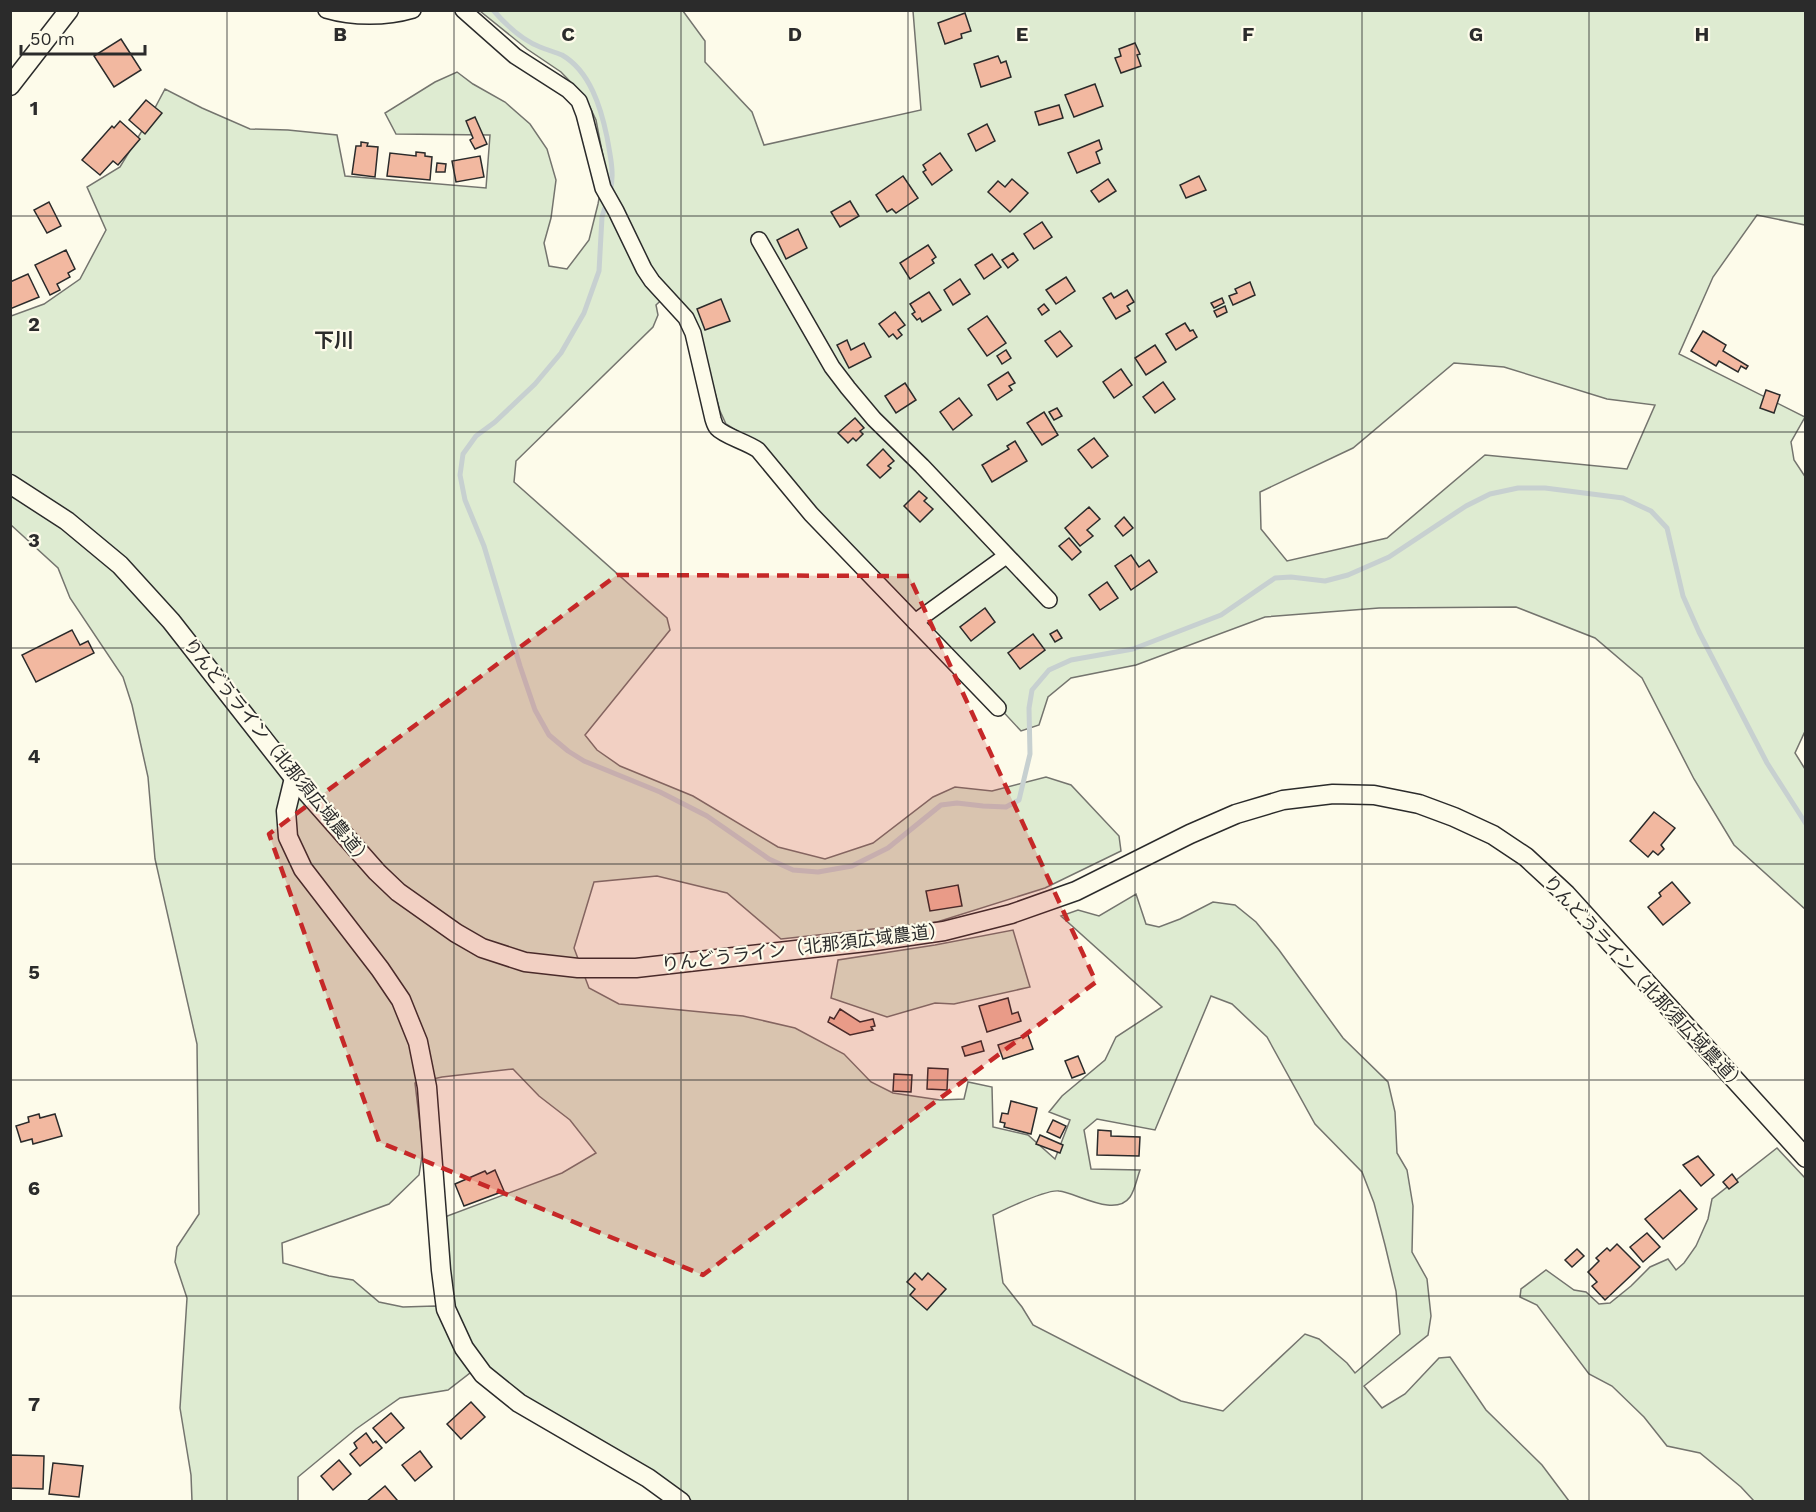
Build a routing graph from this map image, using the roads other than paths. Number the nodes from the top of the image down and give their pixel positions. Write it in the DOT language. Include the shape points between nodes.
graph roads {
  1 [pos="69,10"];
  2 [pos="326,10"];
  3 [pos="413,10"];
  4 [pos="463,10"];
  5 [pos="10,86"];
  6 [pos="759,240"];
  7 [pos="10,484"];
  8 [pos="1006,556"];
  9 [pos="1049,600"];
  10 [pos="915,622"];
  11 [pos="998,708"];
  12 [pos="294,778"];
  13 [pos="1806,1158"];
  14 [pos="681,1502"];
  1 -- 5 [label="street"];
  2 -- 3 [label="street" via="369,16"];
  4 -- 10 [label="street" via="516,56 579,101 603,188 644,269 686,318 693,333 717,428 758,450 811,514"];
  6 -- 8 [label="street" via="848,388"];
  7 -- 12 [label="street, りんどうライン（北那須広域農道）" via="67,521 120,565 171,621"];
  8 -- 9 [label="street"];
  8 -- 10 [label="street"];
  10 -- 11 [label="street"];
  12 -- 13 [label="street, りんどうライン（北那須広域農道）" via="377,872 456,933 482,948 525,962 578,968 636,968 944,931 1011,914 1076,891 1199,830 1283,800 1333,794 1374,795 1419,804 1493,835 1526,857 1566,894"];
  12 -- 14 [label="street" via="286,811 288,837 303,869 401,1000 418,1042 427,1087 446,1309 464,1348 483,1374 519,1403"];
}
